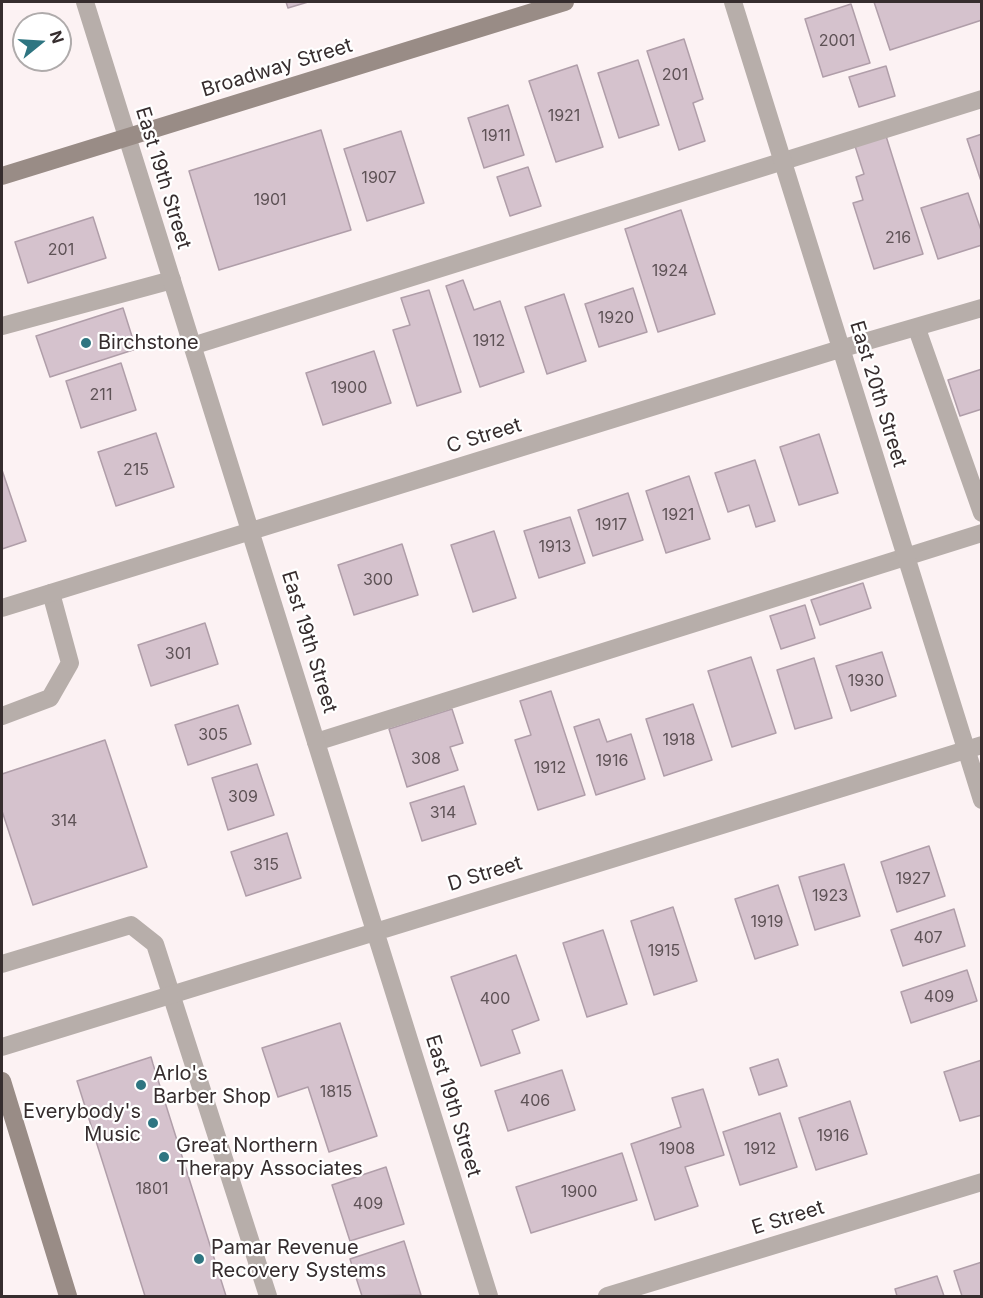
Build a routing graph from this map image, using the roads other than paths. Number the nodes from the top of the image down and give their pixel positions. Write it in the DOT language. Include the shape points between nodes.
graph roads {
  1 [pos="85,2"];
  2 [pos="565,2"];
  3 [pos="733,2"];
  4 [pos="981,99"];
  5 [pos="128,139"];
  6 [pos="783,161"];
  7 [pos="2,176"];
  8 [pos="172,280"];
  9 [pos="981,309"];
  10 [pos="2,326"];
  11 [pos="917,329"];
  12 [pos="192,346"];
  13 [pos="840,349"];
  14 [pos="981,513"];
  15 [pos="250,532"];
  16 [pos="981,533"];
  17 [pos="906,557"];
  18 [pos="51,593"];
  19 [pos="2,608"];
  20 [pos="2,716"];
  21 [pos="316,742"];
  22 [pos="973,747"];
  23 [pos="981,800"];
  24 [pos="375,932"];
  25 [pos="2,964"];
  26 [pos="172,995"];
  27 [pos="2,1047"];
  28 [pos="2,1081"];
  29 [pos="981,1182"];
  30 [pos="68,1296"];
  31 [pos="268,1296"];
  32 [pos="489,1296"];
  33 [pos="608,1296"];
  1 -- 5 [label="street, East 19th Street"];
  2 -- 5 [label="street, Broadway Street"];
  3 -- 6 [label="street, East 20th Street"];
  4 -- 6 [label="street"];
  5 -- 7 [label="street, Broadway Street"];
  5 -- 8 [label="street, East 19th Street"];
  6 -- 12 [label="street"];
  6 -- 13 [label="street, East 20th Street"];
  8 -- 10 [label="street"];
  8 -- 12 [label="street, East 19th Street"];
  9 -- 11 [label="street, C Street"];
  11 -- 13 [label="street, C Street"];
  11 -- 14 [label="street"];
  12 -- 15 [label="street, East 19th Street"];
  13 -- 15 [label="street, C Street"];
  13 -- 17 [label="street, East 20th Street"];
  15 -- 18 [label="street, C Street"];
  15 -- 21 [label="street, East 19th Street"];
  16 -- 17 [label="street"];
  17 -- 21 [label="street"];
  17 -- 22 [label="street, East 20th Street"];
  18 -- 19 [label="street, C Street"];
  18 -- 20 [label="street" via="70,663 50,698"];
  21 -- 24 [label="street, East 19th Street"];
  22 -- 23 [label="street, East 20th Street"];
  22 -- 24 [label="street, D Street"];
  24 -- 26 [label="street, D Street"];
  24 -- 32 [label="street, East 19th Street"];
  25 -- 26 [label="street" via="131,925 155,944"];
  26 -- 27 [label="street, D Street"];
  26 -- 31 [label="street"];
  28 -- 30 [label="street"];
  29 -- 33 [label="street, E Street"];
}
